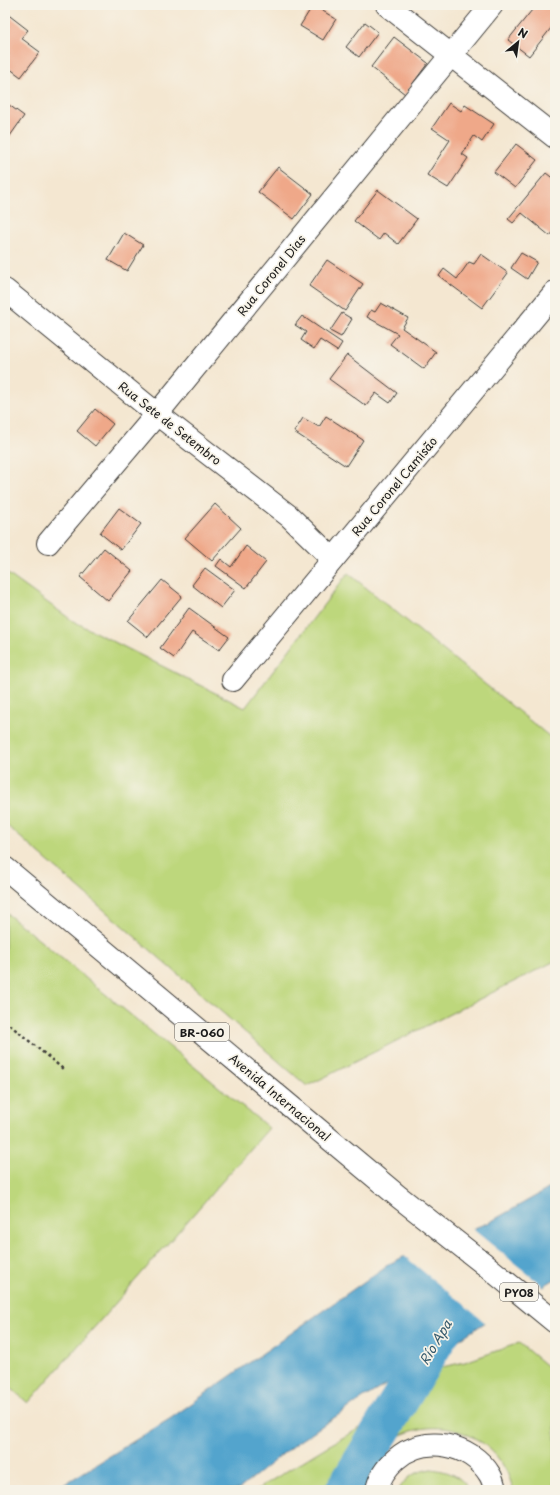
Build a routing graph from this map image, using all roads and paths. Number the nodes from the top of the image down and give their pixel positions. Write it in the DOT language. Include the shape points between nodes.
graph roads {
  1 [pos="387,5"];
  2 [pos="492,5"];
  3 [pos="451,55"];
  4 [pos="555,137"];
  5 [pos="5,290"];
  6 [pos="555,292"];
  7 [pos="157,414"];
  8 [pos="48,544"];
  9 [pos="333,559"];
  10 [pos="233,680"];
  11 [pos="5,868"];
  12 [pos="5,1021"];
  13 [pos="63,1069"];
  14 [pos="483,1262"];
  15 [pos="555,1322"];
  16 [pos="377,1490"];
  17 [pos="496,1490"];
  1 -- 3 [label="main road"];
  2 -- 3 [label="main road, Rua Coronel Dias"];
  3 -- 4 [label="main road"];
  3 -- 7 [label="main road, Rua Coronel Dias"];
  5 -- 7 [label="main road, Rua Sete de Setembro"];
  6 -- 9 [label="main road, Rua Coronel Camisão"];
  7 -- 8 [label="main road, Rua Coronel Dias"];
  7 -- 9 [label="main road, Rua Sete de Setembro" via="289,516"];
  9 -- 10 [label="main road, Rua Coronel Camisão"];
  11 -- 14 [label="main road, Avenida Internacional / BR-060" via="399,1196"];
  12 -- 13 [label="path"];
  14 -- 15 [label="main road, PY08"];
  16 -- 17 [label="main road" via="388,1467 402,1454 421,1446 441,1444 460,1449 477,1460 490,1476"];
}
